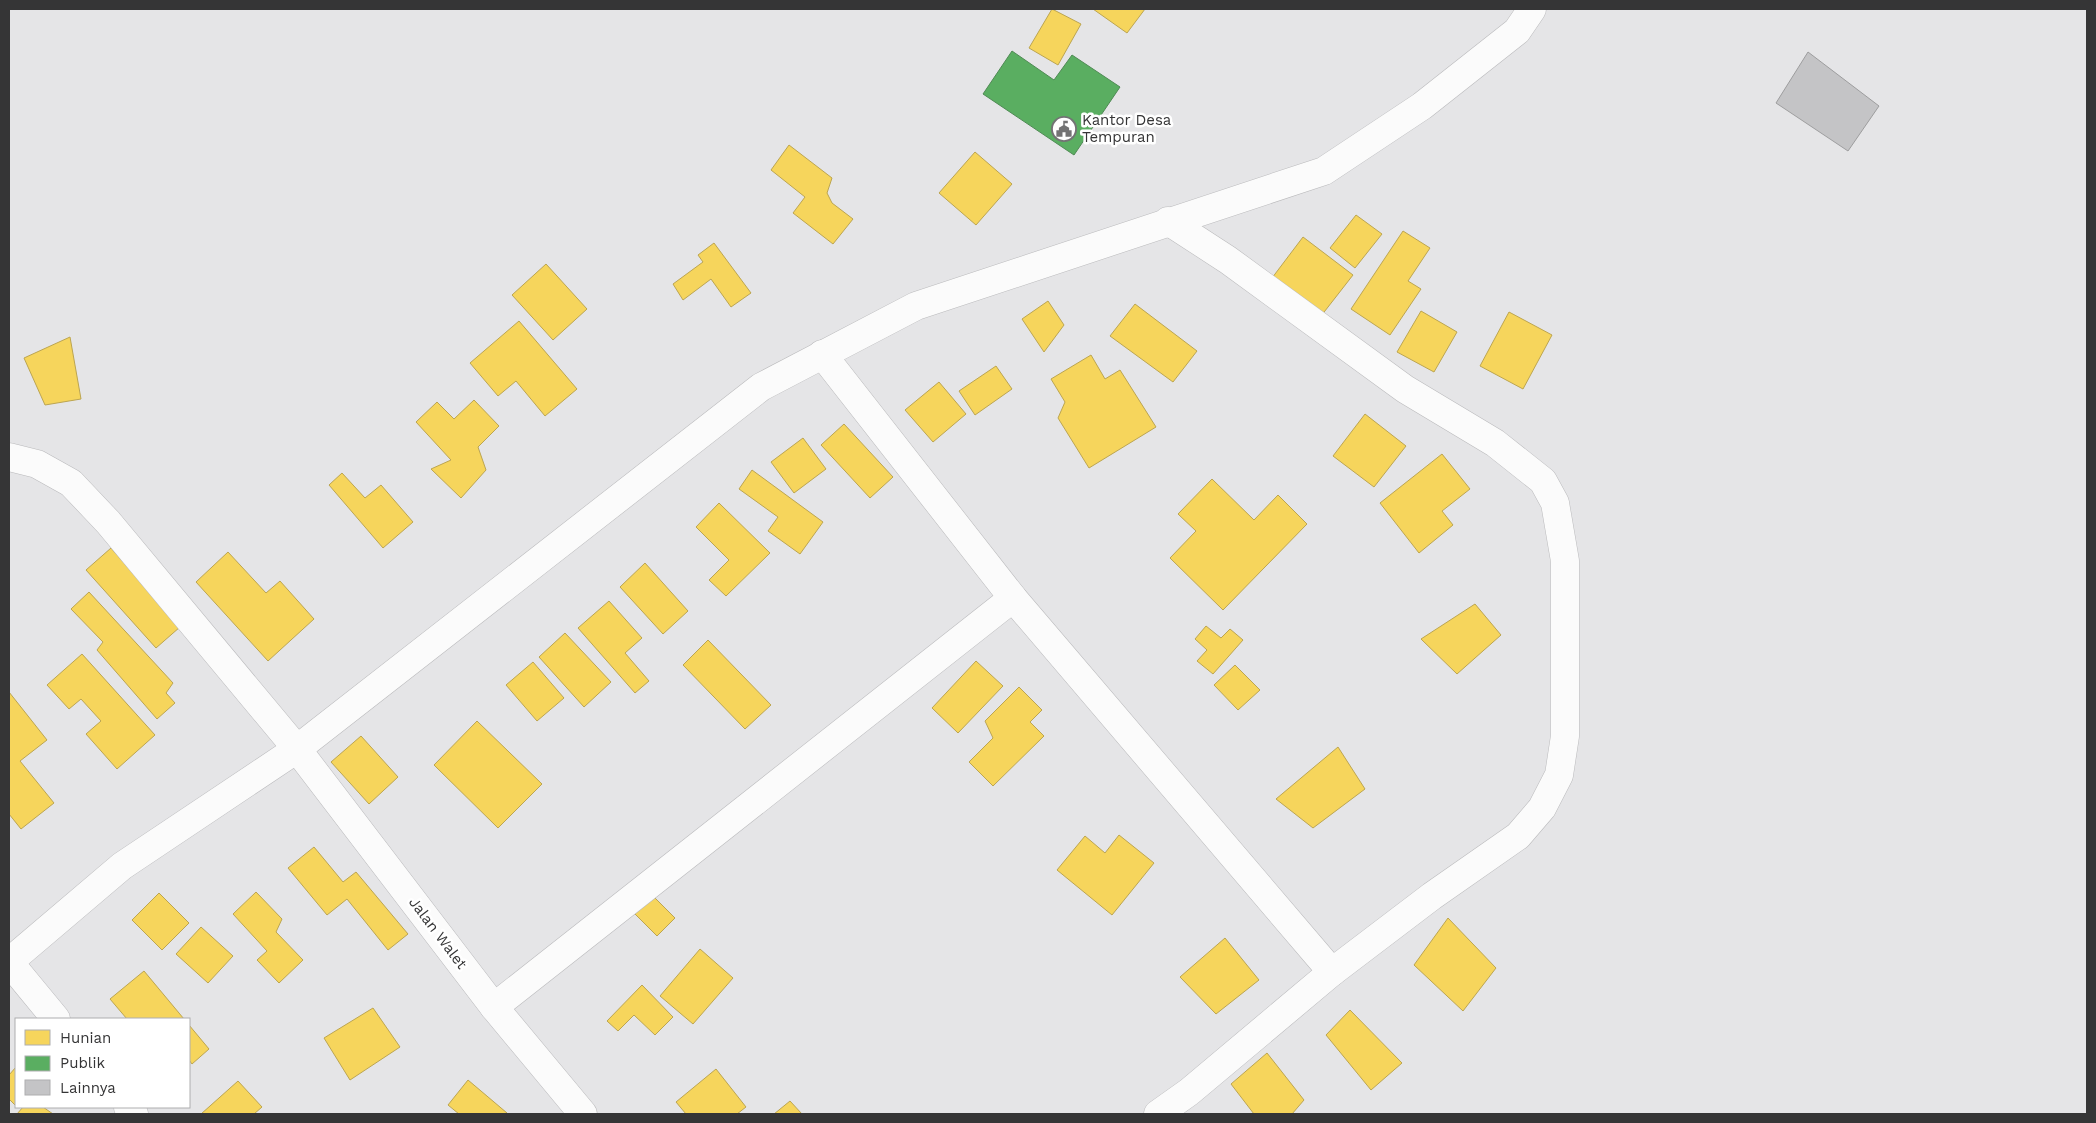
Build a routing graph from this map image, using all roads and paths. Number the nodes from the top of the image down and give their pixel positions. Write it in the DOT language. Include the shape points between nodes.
graph roads {
  1 [pos="1532,9"];
  2 [pos="1168,221"];
  3 [pos="822,354"];
  4 [pos="9,457"];
  5 [pos="1013,598"];
  6 [pos="297,749"];
  7 [pos="9,962"];
  8 [pos="1332,972"];
  9 [pos="494,1007"];
  10 [pos="55,1018"];
  11 [pos="583,1114"];
  12 [pos="1158,1114"];
  1 -- 2 [label="street" via="1517,32 1422,106 1324,171"];
  2 -- 3 [label="street" via="916,306"];
  2 -- 8 [label="street" via="1228,260 1405,389 1494,443 1543,481 1555,503 1565,560 1564,736 1558,775 1542,808 1518,836"];
  3 -- 5 [label="street"];
  3 -- 6 [label="street" via="761,387"];
  4 -- 6 [label="street, Jalan Walet" via="37,464 71,483 108,522"];
  5 -- 8 [label="street"];
  5 -- 9 [label="street"];
  6 -- 7 [label="street" via="122,866"];
  6 -- 9 [label="street, Jalan Walet"];
  7 -- 10 [label="street"];
  8 -- 12 [label="street" via="1189,1092"];
  9 -- 11 [label="street, Jalan Walet"];
}
